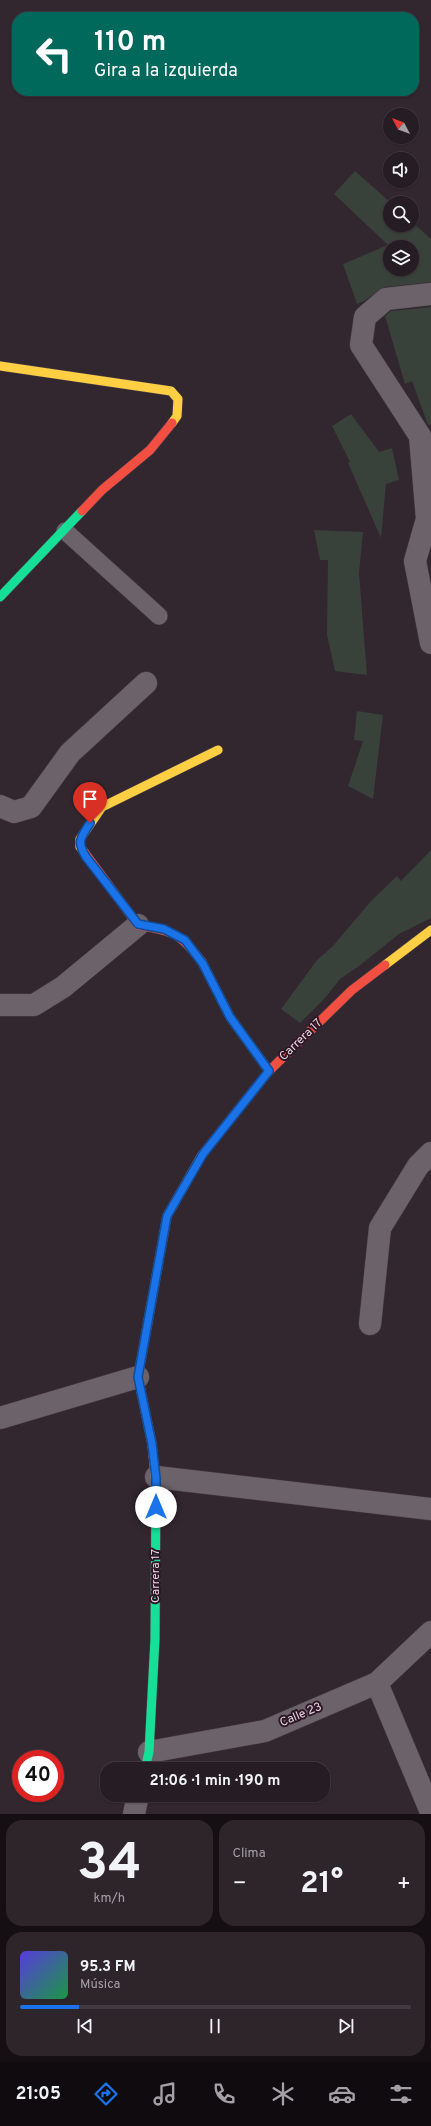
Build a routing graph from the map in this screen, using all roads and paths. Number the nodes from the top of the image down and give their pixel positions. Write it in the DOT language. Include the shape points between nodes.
graph roads {
  1 [pos="431,294"];
  2 [pos="0,366"];
  3 [pos="426,434"];
  4 [pos="65,531"];
  5 [pos="425,586"];
  6 [pos="0,598"];
  7 [pos="159,616"];
  8 [pos="431,643"];
  9 [pos="146,683"];
  10 [pos="218,750"];
  11 [pos="0,806"];
  12 [pos="138,924"];
  13 [pos="431,930"];
  14 [pos="0,1005"];
  15 [pos="269,1071"];
  16 [pos="431,1153"];
  17 [pos="370,1324"];
  18 [pos="138,1377"];
  19 [pos="0,1418"];
  20 [pos="156,1478"];
  21 [pos="431,1509"];
  22 [pos="431,1632"];
  23 [pos="377,1683"];
  24 [pos="147,1761"];
  25 [pos="137,1802"];
  26 [pos="431,1812"];
  27 [pos="134,1814"];
  1 -- 3 [label="street" via="386,299 365,317 361,345"];
  2 -- 4 [label="street" via="171,391 178,399 177,416 150,450 102,490"];
  3 -- 5 [label="street" via="427,519 415,561"];
  4 -- 6 [label="street"];
  4 -- 7 [label="lane"];
  5 -- 8 [label="street"];
  9 -- 11 [label="street" via="70,753 31,807 14,812"];
  10 -- 12 [label="street" via="102,807 80,839 80,847 86,857"];
  12 -- 14 [label="street" via="63,987 34,1005"];
  12 -- 15 [label="street" via="164,929 185,940 203,964 230,1017"];
  13 -- 15 [label="street, Carrera 17" via="352,990"];
  15 -- 18 [label="street, Carrera 17" via="203,1154 167,1216"];
  16 -- 17 [label="street" via="418,1166 380,1228"];
  18 -- 19 [label="street"];
  18 -- 20 [label="street, Carrera 17" via="152,1444"];
  20 -- 21 [label="street"];
  20 -- 24 [label="street, Carrera 17" via="155,1639"];
  22 -- 23 [label="street, Calle 23"];
  23 -- 24 [label="street, Calle 23" via="265,1731"];
  23 -- 26 [label="street"];
  25 -- 27 [label="street"];
}
